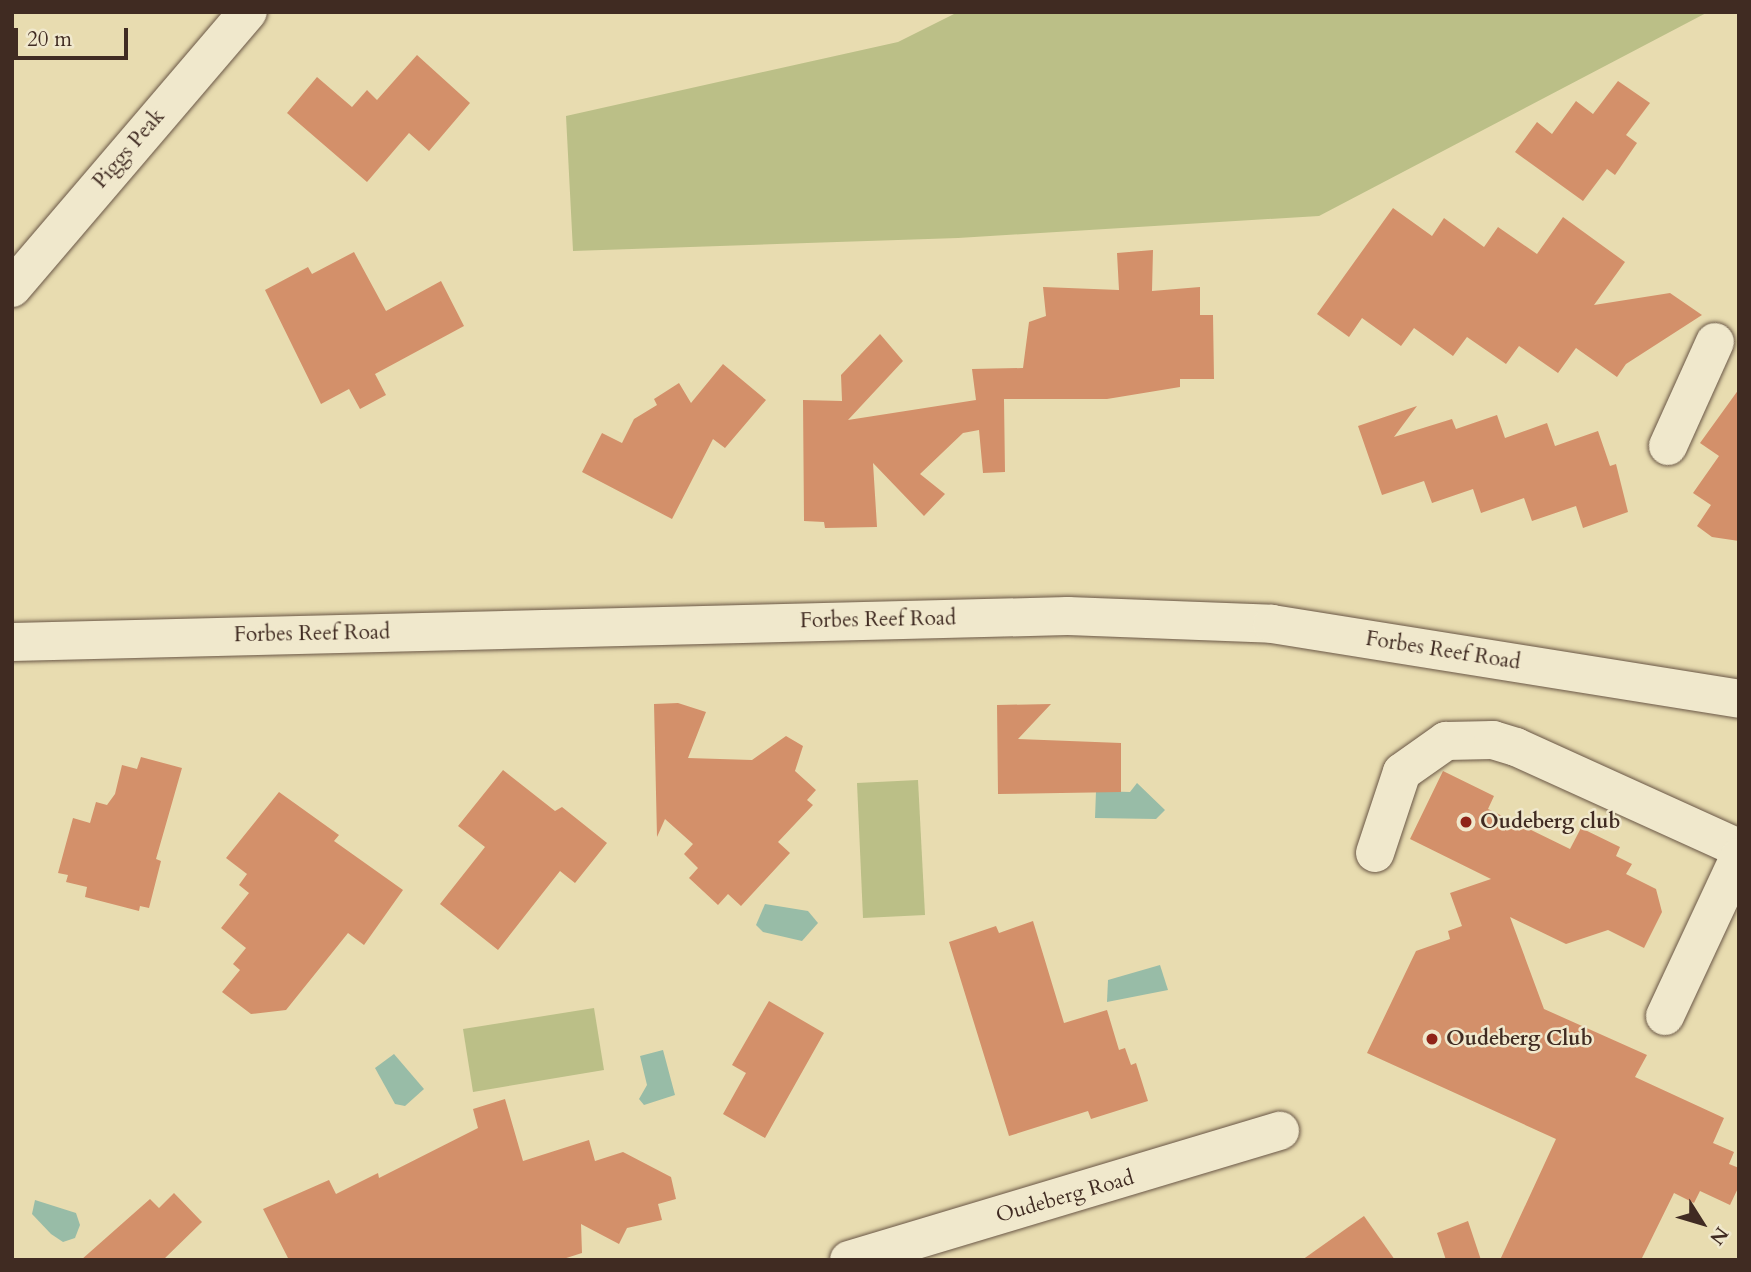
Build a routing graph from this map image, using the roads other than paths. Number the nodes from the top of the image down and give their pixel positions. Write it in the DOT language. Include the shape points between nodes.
graph roads {
  1 [pos="248,12"];
  2 [pos="12,288"];
  3 [pos="1715,342"];
  4 [pos="1668,446"];
  5 [pos="12,642"];
  6 [pos="1739,699"];
  7 [pos="1739,848"];
  8 [pos="1374,853"];
  9 [pos="1739,857"];
  10 [pos="1665,1016"];
  11 [pos="1280,1131"];
  12 [pos="849,1260"];
  1 -- 2 [label="street, Piggs Peak"];
  3 -- 4 [label="street"];
  5 -- 6 [label="street, Forbes Reef Road" via="1068,616 1272,624"];
  7 -- 8 [label="street" via="1516,747 1446,741 1409,763"];
  9 -- 10 [label="street"];
  11 -- 12 [label="street, Oudeberg Road"];
}
